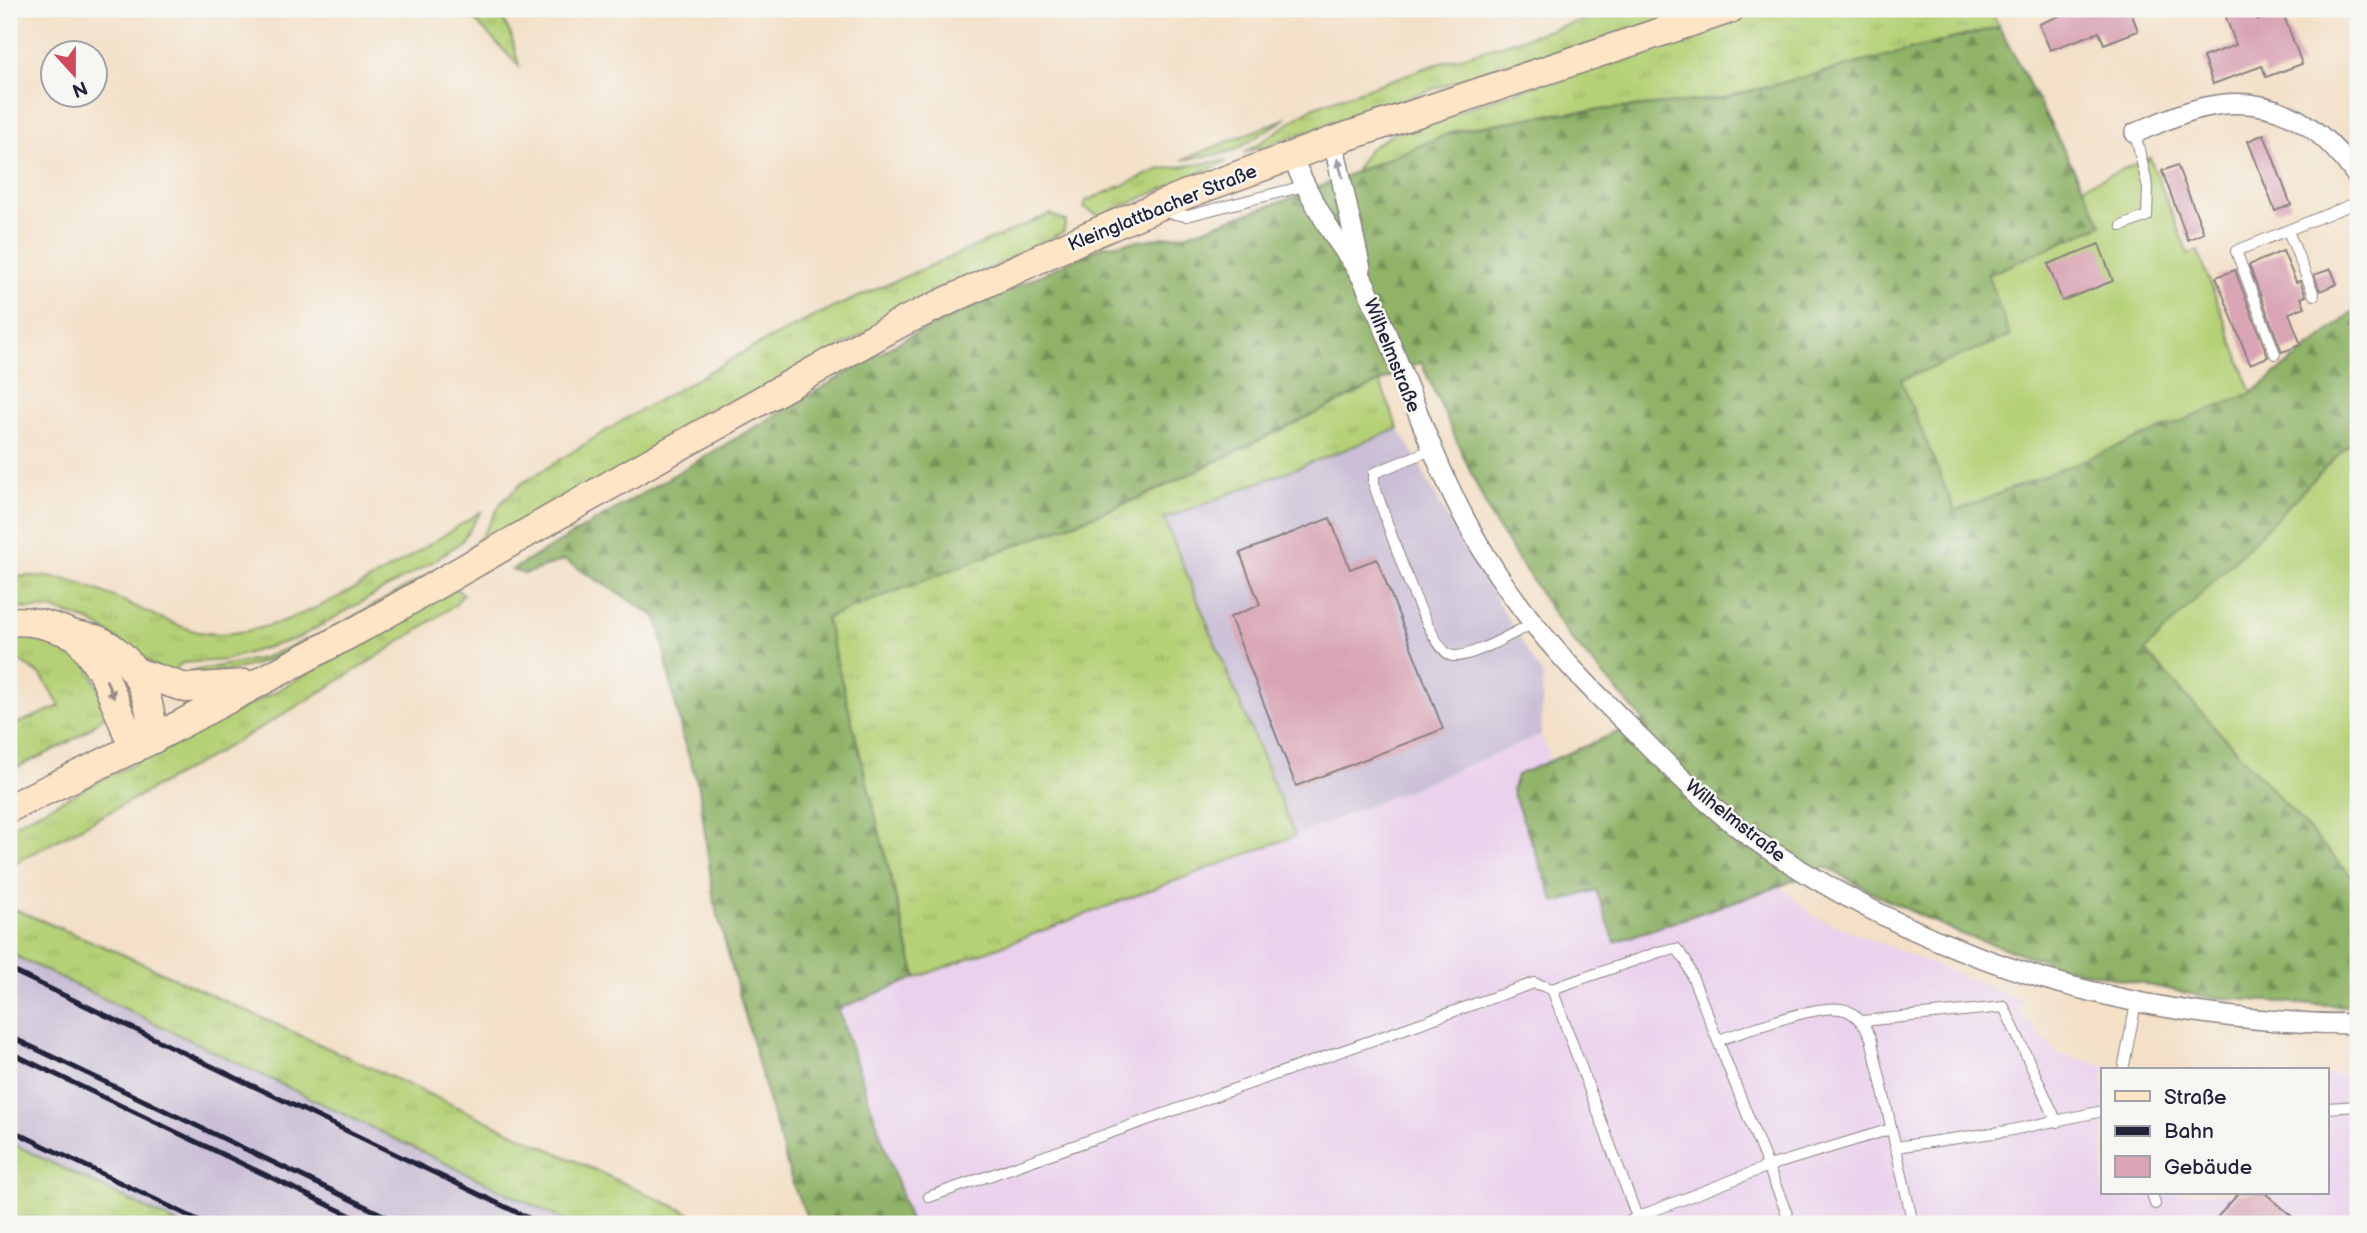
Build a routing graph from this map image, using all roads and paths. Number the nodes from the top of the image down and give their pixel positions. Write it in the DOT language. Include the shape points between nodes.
graph roads {
  1 [pos="1730,9"];
  2 [pos="2135,132"];
  3 [pos="1333,141"];
  4 [pos="1292,155"];
  5 [pos="2358,178"];
  6 [pos="1304,186"];
  7 [pos="2358,202"];
  8 [pos="1148,209"];
  9 [pos="2122,226"];
  10 [pos="2288,231"];
  11 [pos="1363,281"];
  12 [pos="2314,295"];
  13 [pos="2276,354"];
  14 [pos="1431,450"];
  15 [pos="9,622"];
  16 [pos="1532,624"];
  17 [pos="77,636"];
  18 [pos="136,672"];
  19 [pos="262,682"];
  20 [pos="143,744"];
  21 [pos="9,808"];
  22 [pos="1552,989"];
  23 [pos="2136,1003"];
  24 [pos="1862,1021"];
  25 [pos="2358,1024"];
  26 [pos="1718,1041"];
  27 [pos="2123,1068"];
  28 [pos="2358,1106"];
  29 [pos="2328,1108"];
  30 [pos="2101,1111"];
  31 [pos="2057,1122"];
  32 [pos="1891,1129"];
  33 [pos="1895,1147"];
  34 [pos="1769,1166"];
  35 [pos="2152,1194"];
  36 [pos="929,1197"];
  37 [pos="2155,1204"];
  38 [pos="1638,1221"];
  39 [pos="1625,1224"];
  40 [pos="1791,1224"];
  41 [pos="1913,1224"];
  1 -- 3 [label="street, Kleinglattbacher Straße"];
  2 -- 5 [label="street" via="2199,108 2224,104 2281,111 2317,129"];
  2 -- 9 [label="lane" via="2148,188 2147,216"];
  3 -- 4 [label="street, Kleinglattbacher Straße"];
  11 -- 3 [label="street, Wilhelmstraße, one-way"];
  4 -- 6 [label="street, Wilhelmstraße"];
  4 -- 8 [label="street, Kleinglattbacher Straße"];
  6 -- 8 [label="lane" via="1187,216"];
  6 -- 11 [label="street, Wilhelmstraße"];
  7 -- 10 [label="lane"];
  8 -- 19 [label="street, Kleinglattbacher Straße" via="902,323"];
  10 -- 12 [label="lane"];
  10 -- 13 [label="lane" via="2236,251"];
  11 -- 14 [label="street, Wilhelmstraße"];
  14 -- 16 [label="street, Wilhelmstraße" via="1485,556"];
  14 -- 16 [label="lane" via="1374,473 1374,485 1422,615 1440,649 1452,656 1467,654"];
  15 -- 17 [label="street" via="46,624"];
  16 -- 23 [label="street, Wilhelmstraße" via="1571,670 1674,771 1765,847 1874,913 1959,951"];
  17 -- 18 [label="street" via="108,646"];
  17 -- 20 [label="street, one-way"];
  18 -- 19 [label="street" via="186,688"];
  18 -- 20 [label="street" via="149,704"];
  19 -- 20 [label="street, Kleinglattbacher Straße"];
  20 -- 21 [label="street, Kleinglattbacher Straße"];
  22 -- 26 [label="lane" via="1677,949"];
  22 -- 36 [label="lane" via="1534,983"];
  22 -- 38 [label="lane"];
  23 -- 25 [label="street, Wilhelmstraße" via="2206,1016"];
  23 -- 27 [label="lane"];
  24 -- 26 [label="lane" via="1842,1008 1813,1011"];
  24 -- 31 [label="lane" via="2004,1007"];
  24 -- 32 [label="lane" via="1871,1038"];
  26 -- 34 [label="lane"];
  28 -- 29 [label="lane"];
  30 -- 31 [label="lane"];
  31 -- 33 [label="lane"];
  32 -- 33 [label="lane"];
  32 -- 34 [label="lane"];
  33 -- 41 [label="lane"];
  34 -- 38 [label="lane"];
  34 -- 40 [label="lane"];
  35 -- 37 [label="lane"];
  38 -- 39 [label="lane"];
}
